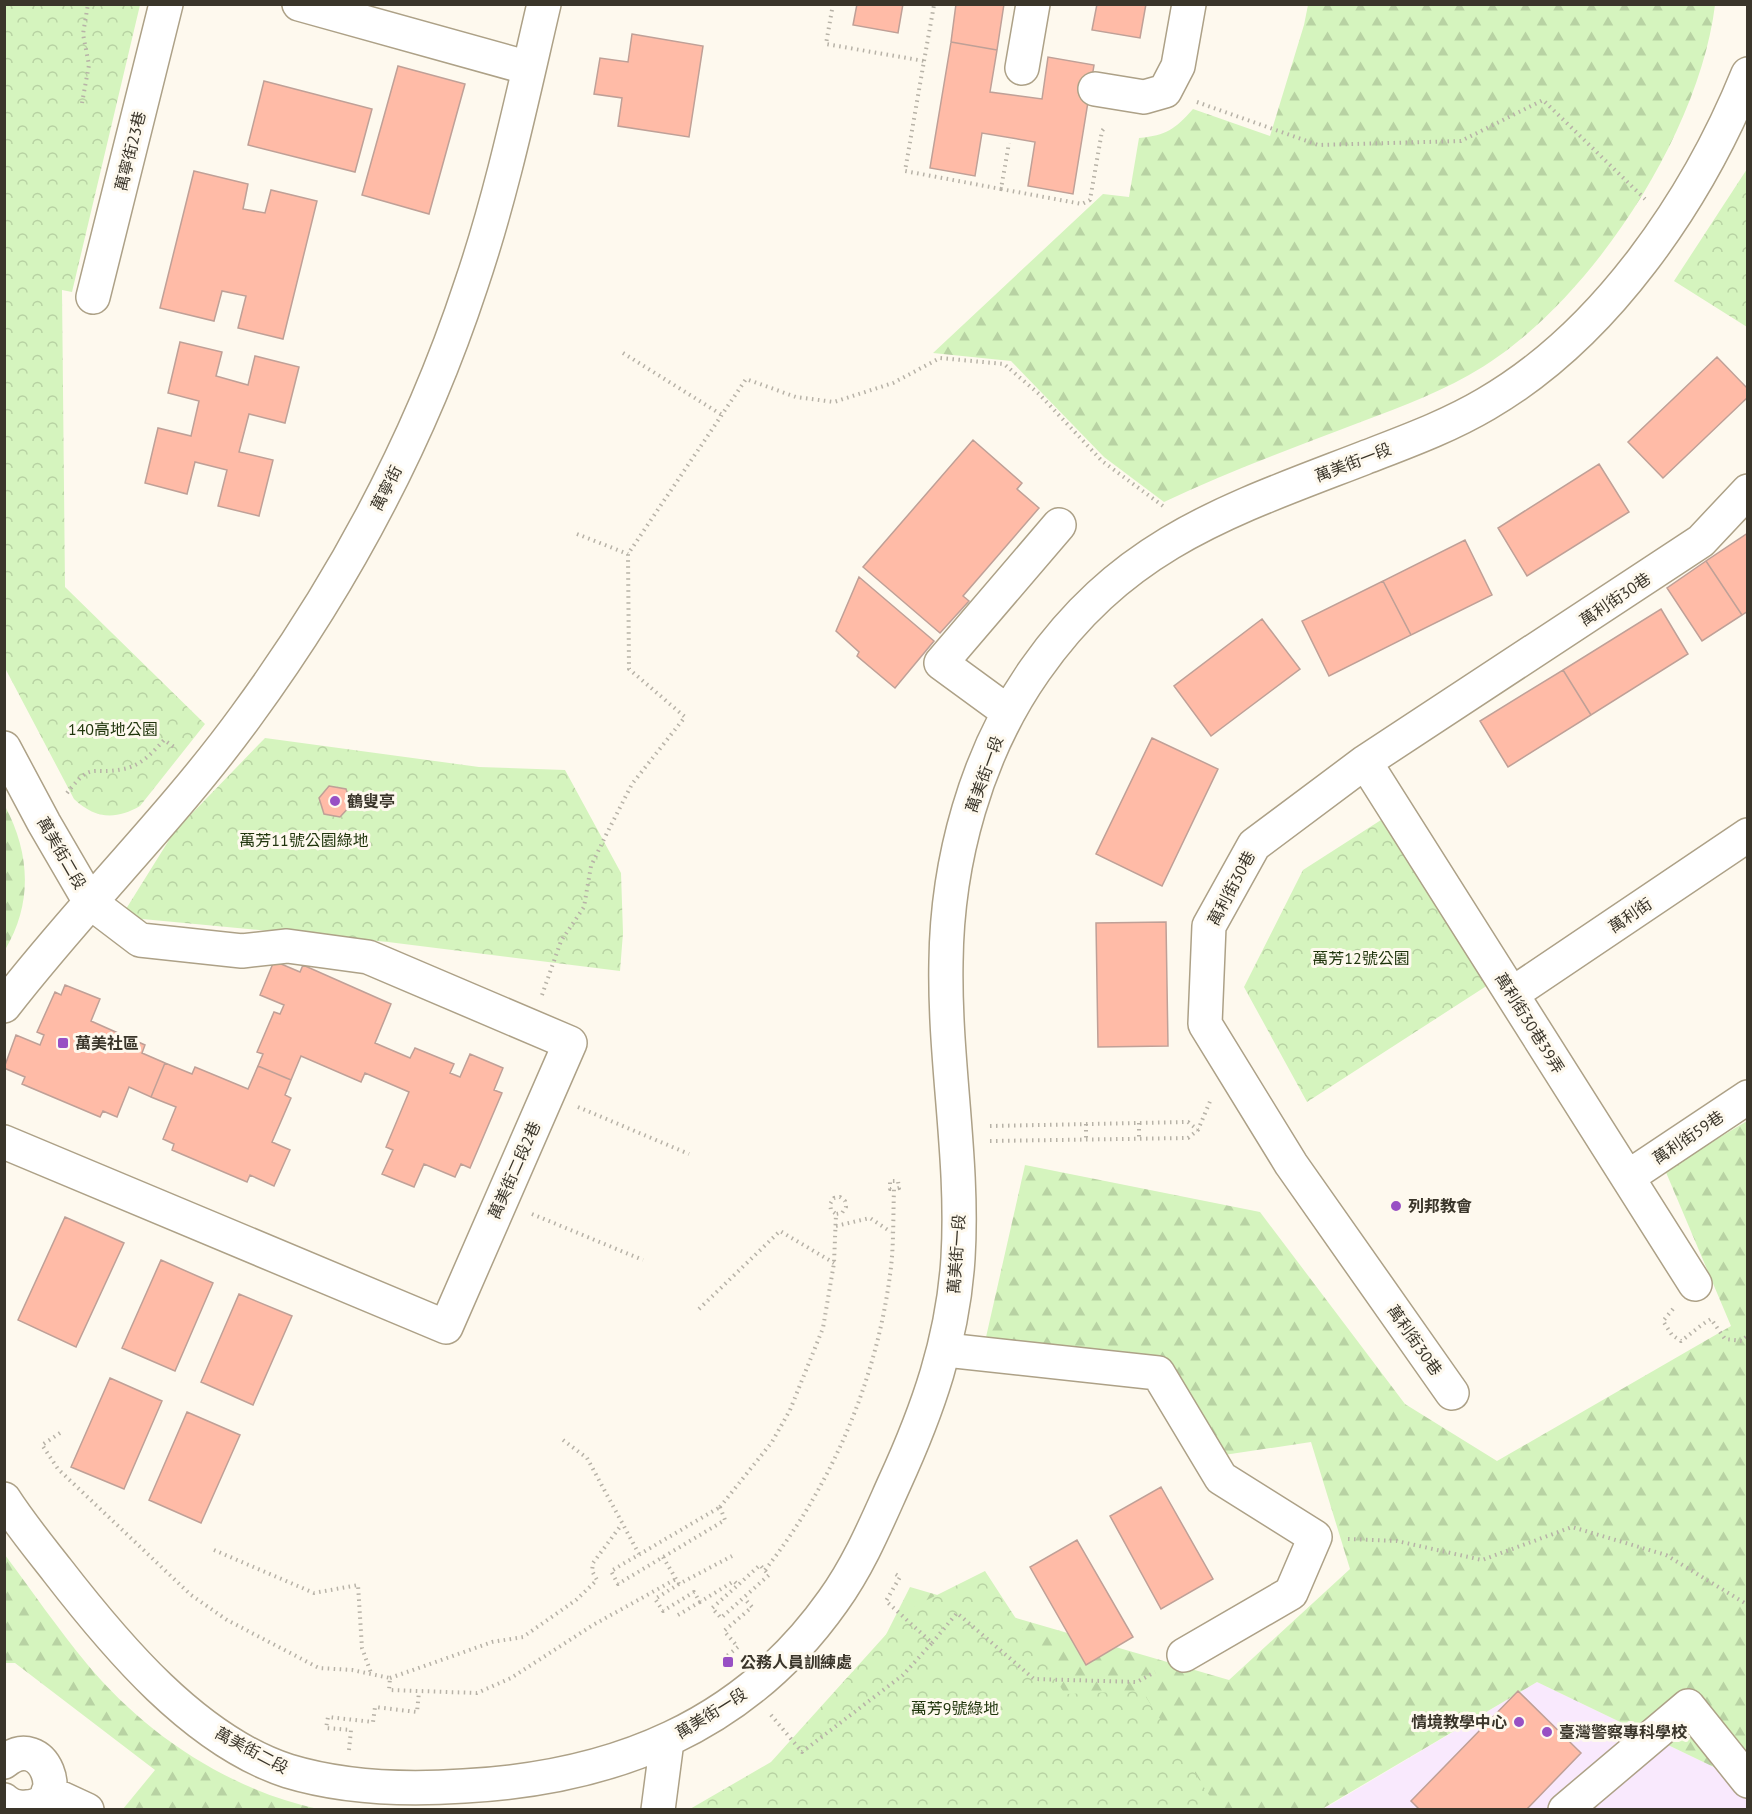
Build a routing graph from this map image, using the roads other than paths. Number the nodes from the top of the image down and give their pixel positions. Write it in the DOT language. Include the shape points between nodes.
graph roads {
  1 [pos="166,4"];
  2 [pos="298,4"];
  3 [pos="544,4"];
  4 [pos="1033,4"];
  5 [pos="1189,4"];
  6 [pos="529,68"];
  7 [pos="1022,68"];
  8 [pos="1748,74"];
  9 [pos="1095,89"];
  10 [pos="93,297"];
  11 [pos="1748,491"];
  12 [pos="1059,525"];
  13 [pos="1008,712"];
  14 [pos="4,748"];
  15 [pos="1365,762"];
  16 [pos="1748,835"];
  17 [pos="90,902"];
  18 [pos="1512,994"];
  19 [pos="4,1006"];
  20 [pos="1748,1097"];
  21 [pos="4,1142"];
  22 [pos="1628,1177"];
  23 [pos="1695,1284"];
  24 [pos="946,1350"];
  25 [pos="1452,1392"];
  26 [pos="4,1499"];
  27 [pos="1184,1655"];
  28 [pos="667,1741"];
  29 [pos="4,1762"];
  30 [pos="1748,1781"];
  31 [pos="48,1792"];
  32 [pos="458,1798"];
  33 [pos="4,1800"];
  34 [pos="87,1809"];
  35 [pos="658,1809"];
  36 [pos="1565,1809"];
  1 -- 10 [label="street, 萬寧街23巷"];
  2 -- 6 [label="street"];
  3 -- 6 [label="street, 萬寧街"];
  4 -- 7 [label="street"];
  5 -- 9 [label="street" via="1178,66 1165,91 1144,97"];
  6 -- 17 [label="street, 萬寧街" via="471,286 401,461 320,607 246,717"];
  8 -- 13 [label="street, 萬美街一段" via="1729,120 1669,222 1589,321 1537,370 1484,405 1424,435 1240,506 1192,528 1146,556 1072,623 1037,666"];
  11 -- 15 [label="street, 萬利街30巷" via="1701,541"];
  12 -- 13 [label="street" via="940,663"];
  13 -- 24 [label="street, 萬美街一段" via="972,803 948,911 946,965 960,1198 957,1264"];
  14 -- 17 [label="street, 萬美街二段"];
  15 -- 18 [label="street, 萬利街30巷39弄"];
  15 -- 25 [label="street, 萬利街30巷" via="1254,845 1209,926 1205,1024 1291,1164"];
  16 -- 18 [label="street, 萬利街"];
  17 -- 19 [label="street, 萬美街二段"];
  17 -- 21 [label="street, 萬美街二段2巷" via="140,940 242,951 287,946 368,957 570,1043 446,1328"];
  18 -- 22 [label="street, 萬利街30巷39弄"];
  20 -- 22 [label="street, 萬利街59巷"];
  22 -- 23 [label="street, 萬利街30巷39弄"];
  24 -- 27 [label="street" via="1158,1373 1221,1478 1315,1538 1291,1593"];
  24 -- 28 [label="street, 萬美街一段" via="903,1464 863,1553 838,1595 807,1637 749,1690"];
  26 -- 32 [label="street, 萬美街二段" via="98,1622 146,1674 189,1714 230,1742 283,1770 345,1784"];
  28 -- 32 [label="street, 萬美街二段" via="614,1762"];
  28 -- 35 [label="street"];
  29 -- 31 [label="street" via="29,1754 40,1760 51,1780"];
  30 -- 36 [label="street" via="1689,1706"];
  31 -- 33 [label="street" via="41,1802 30,1807 18,1808"];
  31 -- 34 [label="street"];
}
